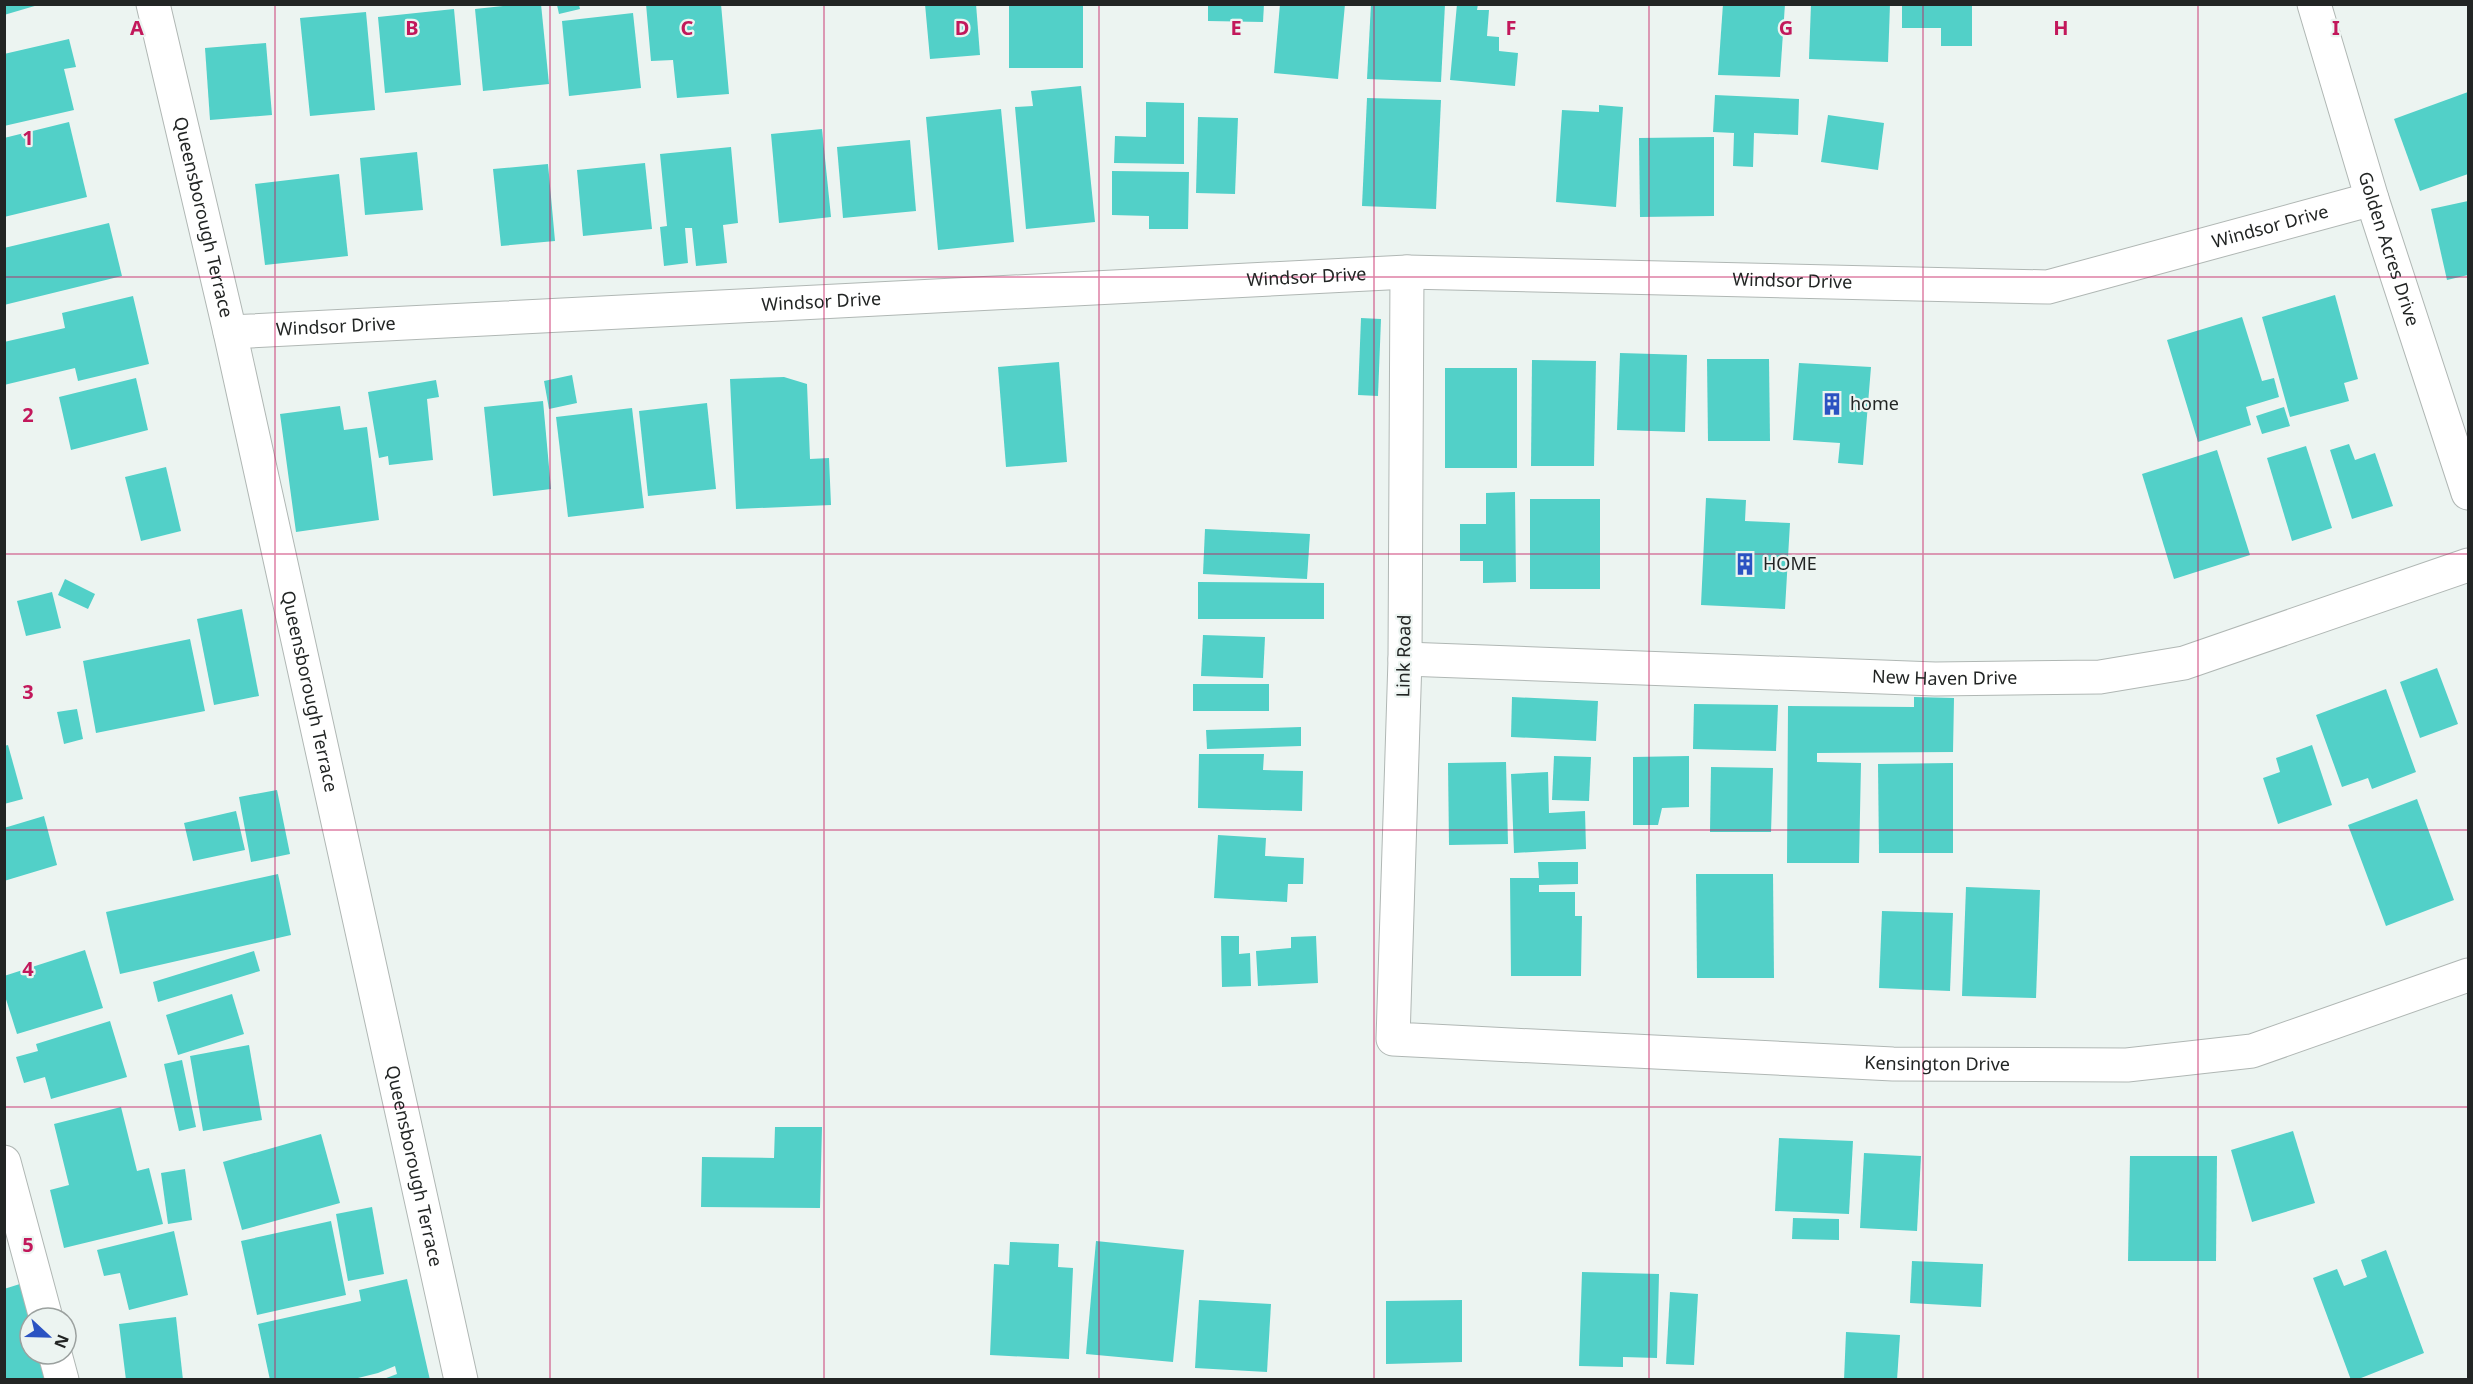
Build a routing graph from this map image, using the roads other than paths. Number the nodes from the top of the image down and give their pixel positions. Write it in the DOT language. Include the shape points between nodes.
graph roads {
  1 [pos="153,4"];
  2 [pos="2314,4"];
  3 [pos="2372,199"];
  4 [pos="1407,273"];
  5 [pos="230,332"];
  6 [pos="2469,493"];
  7 [pos="2469,565"];
  8 [pos="1405,659"];
  9 [pos="2469,975"];
  10 [pos="1393,1039"];
  11 [pos="4,1162"];
  12 [pos="13,1228"];
  13 [pos="42,1306"];
  14 [pos="461,1380"];
  1 -- 5 [label="street, Queensborough Terrace"];
  2 -- 3 [label="street, Golden Acres Drive"];
  3 -- 4 [label="street, Windsor Drive" via="2048,286"];
  3 -- 6 [label="street, Golden Acres Drive"];
  4 -- 5 [label="street, Windsor Drive"];
  4 -- 8 [label="street, Link Road"];
  5 -- 14 [label="street, Queensborough Terrace"];
  7 -- 8 [label="street, New Haven Drive" via="2184,663 2100,677 1935,679"];
  8 -- 10 [label="street, Link Road"];
  9 -- 10 [label="street, Kensington Drive" via="2252,1051 2127,1065 1893,1064"];
  11 -- 12 [label="street"];
  12 -- 13 [label="street"];
}
